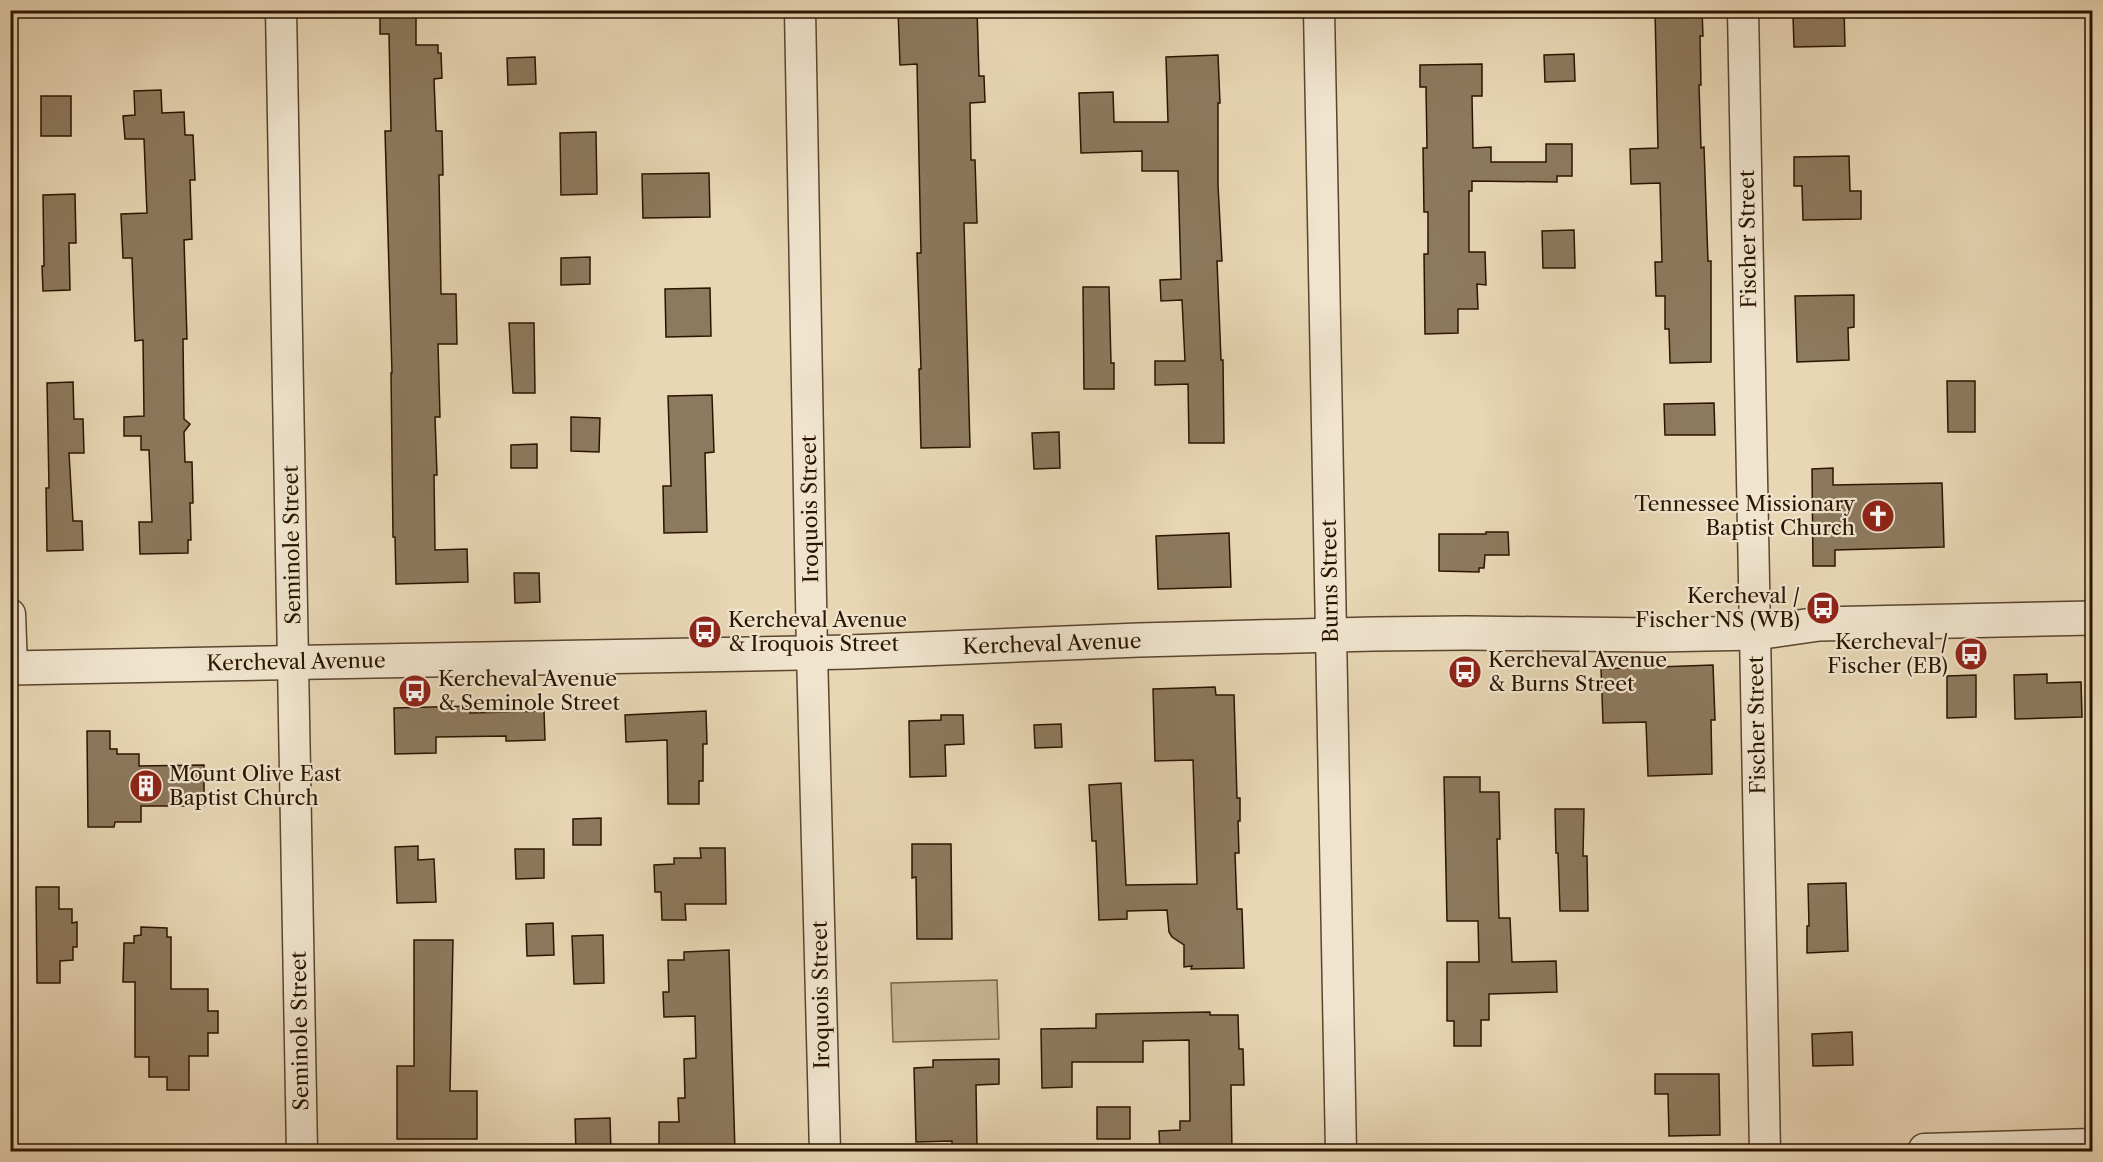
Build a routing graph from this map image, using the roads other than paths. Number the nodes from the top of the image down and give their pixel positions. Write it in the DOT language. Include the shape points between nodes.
graph roads {
  1 [pos="281,10"];
  2 [pos="800,10"];
  3 [pos="1319,10"];
  4 [pos="1743,10"];
  5 [pos="10,614"];
  6 [pos="2092,618"];
  7 [pos="1756,633"];
  8 [pos="1332,636"];
  9 [pos="812,652"];
  10 [pos="293,663"];
  11 [pos="11,668"];
  12 [pos="2092,1144"];
  13 [pos="1924,1149"];
  14 [pos="302,1152"];
  15 [pos="825,1152"];
  16 [pos="1341,1152"];
  17 [pos="1765,1152"];
  1 -- 10 [label="street, Seminole Street"];
  2 -- 9 [label="street, Iroquois Street"];
  3 -- 8 [label="street, Burns Street"];
  4 -- 7 [label="street, Fischer Street"];
  5 -- 11 [label="street"];
  6 -- 7 [label="street, Kercheval Avenue" via="1819,624"];
  7 -- 8 [label="street, Kercheval Avenue"];
  7 -- 17 [label="street, Fischer Street"];
  8 -- 9 [label="street, Kercheval Avenue"];
  8 -- 16 [label="street, Burns Street"];
  9 -- 10 [label="street, Kercheval Avenue"];
  9 -- 15 [label="street, Iroquois Street"];
  10 -- 11 [label="street, Kercheval Avenue"];
  10 -- 14 [label="street, Seminole Street"];
  12 -- 13 [label="street"];
}
